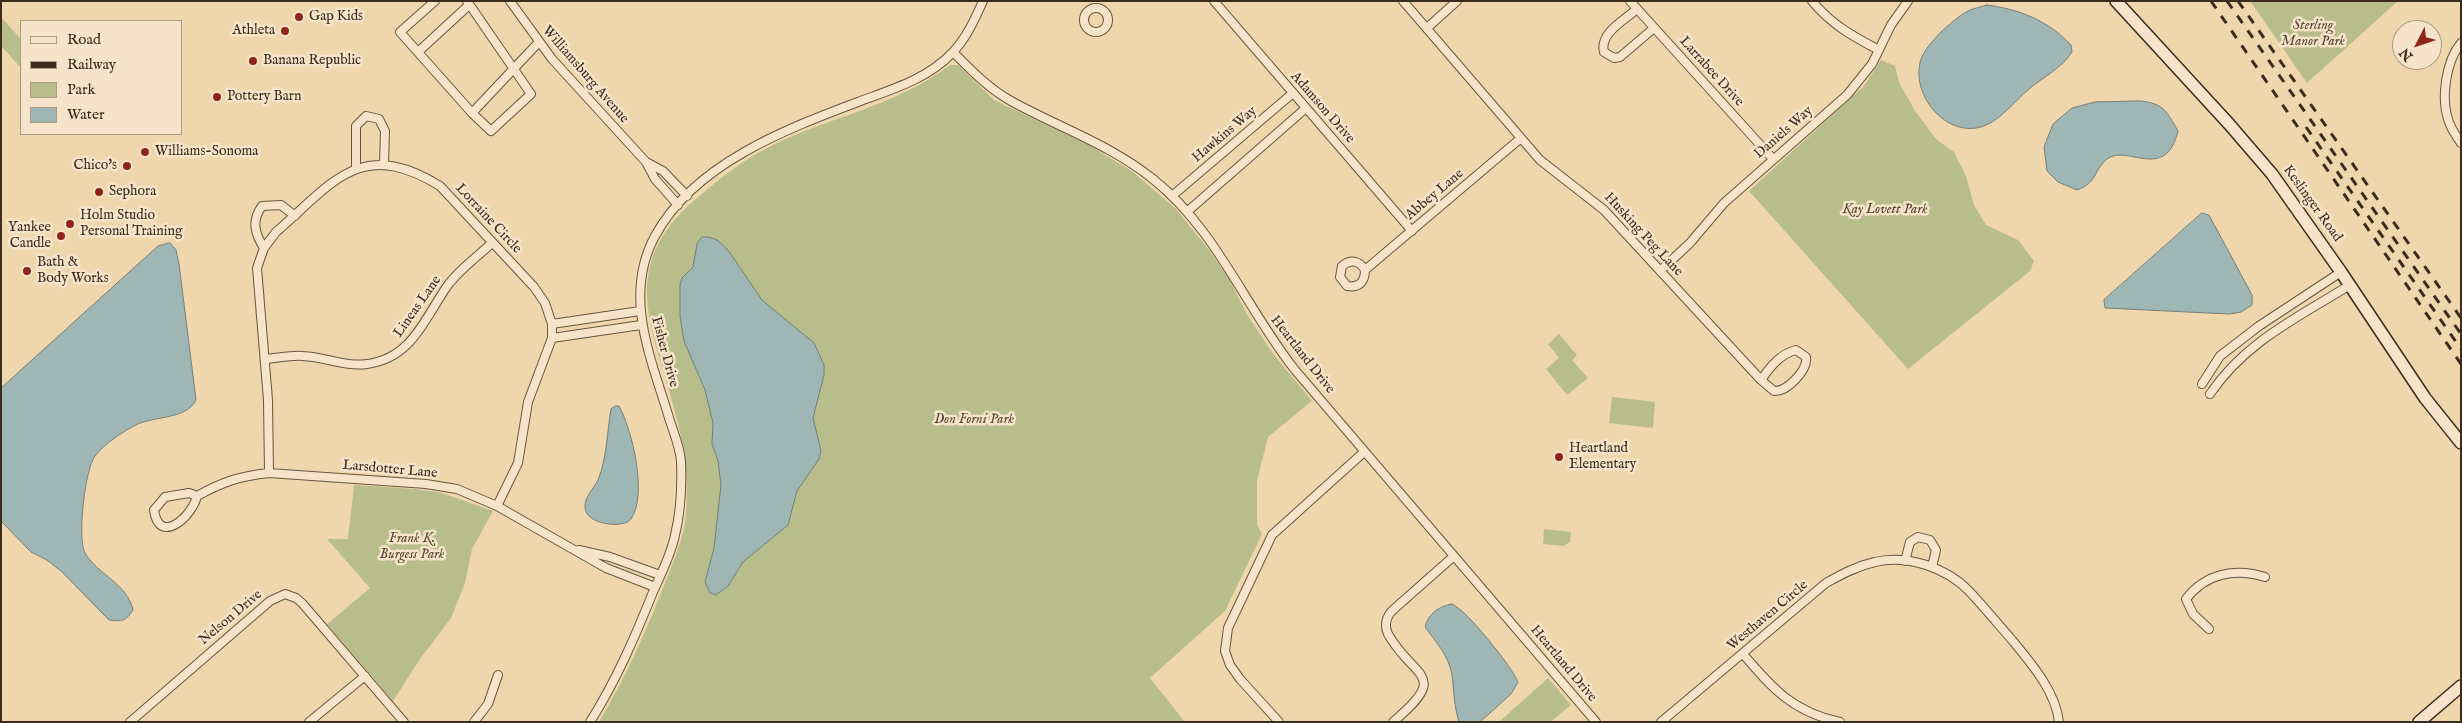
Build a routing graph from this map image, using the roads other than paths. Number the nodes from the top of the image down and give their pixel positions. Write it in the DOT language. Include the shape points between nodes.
graph roads {
  1 [pos="435,1"];
  2 [pos="510,1"];
  3 [pos="983,1"];
  4 [pos="1214,1"];
  5 [pos="1403,1"];
  6 [pos="1457,1"];
  7 [pos="1630,1"];
  8 [pos="1812,1"];
  9 [pos="1908,1"];
  10 [pos="2116,1"];
  11 [pos="468,3"];
  12 [pos="1638,10"];
  13 [pos="1427,28"];
  14 [pos="1654,28"];
  15 [pos="538,43"];
  16 [pos="2461,43"];
  17 [pos="1879,50"];
  18 [pos="418,52"];
  19 [pos="953,52"];
  20 [pos="515,68"];
  21 [pos="1293,93"];
  22 [pos="1306,108"];
  23 [pos="472,113"];
  24 [pos="1521,138"];
  25 [pos="2461,144"];
  26 [pos="1773,159"];
  27 [pos="646,162"];
  28 [pos="384,164"];
  29 [pos="356,169"];
  30 [pos="687,196"];
  31 [pos="1172,196"];
  32 [pos="678,205"];
  33 [pos="1188,211"];
  34 [pos="295,216"];
  35 [pos="1412,231"];
  36 [pos="492,242"];
  37 [pos="264,248"];
  38 [pos="1365,270"];
  39 [pos="1660,271"];
  40 [pos="2341,272"];
  41 [pos="2350,285"];
  42 [pos="640,311"];
  43 [pos="552,324"];
  44 [pos="641,325"];
  45 [pos="552,338"];
  46 [pos="265,359"];
  47 [pos="1761,380"];
  48 [pos="2202,384"];
  49 [pos="2210,394"];
  50 [pos="2461,443"];
  51 [pos="1364,452"];
  52 [pos="269,474"];
  53 [pos="197,496"];
  54 [pos="497,506"];
  55 [pos="571,548"];
  56 [pos="1454,556"];
  57 [pos="1905,561"];
  58 [pos="1932,567"];
  59 [pos="660,575"];
  60 [pos="2265,577"];
  61 [pos="655,587"];
  62 [pos="2209,629"];
  63 [pos="1743,654"];
  64 [pos="498,675"];
  65 [pos="365,676"];
  66 [pos="2461,686"];
  67 [pos="130,722"];
  68 [pos="309,722"];
  69 [pos="404,722"];
  70 [pos="474,722"];
  71 [pos="590,722"];
  72 [pos="1279,722"];
  73 [pos="1393,722"];
  74 [pos="1596,722"];
  75 [pos="1661,722"];
  76 [pos="1840,722"];
  77 [pos="2059,722"];
  78 [pos="2419,722"];
  1 -- 18 [label="street" via="400,32"];
  2 -- 15 [label="street, Williamsburg Avenue"];
  3 -- 19 [label="street, Fisher Drive"];
  4 -- 21 [label="street, Adamson Drive"];
  5 -- 13 [label="street, Husking Peg Lane"];
  6 -- 13 [label="street"];
  7 -- 12 [label="street, Larrabee Drive"];
  8 -- 17 [label="street" via="1842,31"];
  9 -- 17 [label="street, Daniels Way"];
  10 -- 40 [label="main road, Keslinger Road" via="2272,174"];
  11 -- 18 [label="street"];
  11 -- 20 [label="street"];
  12 -- 14 [label="street, Larrabee Drive"];
  12 -- 14 [label="street" via="1607,34 1604,52 1614,58 1620,57"];
  13 -- 24 [label="street, Husking Peg Lane"];
  14 -- 26 [label="street, Larrabee Drive"];
  15 -- 20 [label="street"];
  15 -- 27 [label="street, Williamsburg Avenue"];
  16 -- 25 [label="street" via="2456,49 2445,90 2448,119"];
  17 -- 26 [label="street, Daniels Way" via="1847,95"];
  18 -- 23 [label="street"];
  19 -- 30 [label="street, Fisher Drive" via="930,71 902,86 765,140 728,163"];
  19 -- 31 [label="street, Heartland Drive" via="996,91 1026,109 1109,148"];
  20 -- 23 [label="street"];
  20 -- 23 [label="street" via="531,94 491,131"];
  21 -- 22 [label="street, Adamson Drive"];
  21 -- 31 [label="street, Hawkins Way"];
  22 -- 33 [label="street"];
  22 -- 35 [label="street, Adamson Drive"];
  24 -- 35 [label="street, Abbey Lane"];
  24 -- 39 [label="street, Husking Peg Lane" via="1547,166 1599,205"];
  26 -- 39 [label="street, Daniels Way" via="1724,203 1690,243"];
  27 -- 30 [label="street, Williamsburg Avenue" via="663,171"];
  27 -- 32 [label="street, Williamsburg Avenue" via="654,179"];
  28 -- 29 [label="street, Lorraine Circle"];
  28 -- 29 [label="street" via="386,131 379,119 366,116 356,126"];
  28 -- 36 [label="street, Lorraine Circle" via="440,186"];
  29 -- 34 [label="street, Lorraine Circle" via="344,173"];
  30 -- 32 [label="street, Fisher Drive"];
  31 -- 33 [label="street, Heartland Drive"];
  32 -- 42 [label="street, Fisher Drive" via="660,228 645,258"];
  33 -- 51 [label="street, Heartland Drive" via="1220,253 1282,354"];
  34 -- 37 [label="street, Lorraine Circle" via="276,232"];
  34 -- 37 [label="street" via="281,205 262,206 255,218 255,231"];
  35 -- 38 [label="street, Abbey Lane"];
  36 -- 43 [label="street, Lorraine Circle" via="541,296"];
  36 -- 46 [label="street, Lineas Lane" via="456,275 420,331 408,346 391,358 366,364 304,356"];
  37 -- 46 [label="street, Lorraine Circle" via="257,280"];
  39 -- 47 [label="street, Husking Peg Lane"];
  40 -- 41 [label="main road, Keslinger Road"];
  40 -- 48 [label="street" via="2220,356"];
  41 -- 49 [label="street" via="2255,344 2223,375"];
  41 -- 50 [label="main road, Keslinger Road" via="2425,398"];
  42 -- 43 [label="street"];
  42 -- 44 [label="street, Fisher Drive"];
  43 -- 45 [label="street, Lorraine Circle"];
  44 -- 45 [label="street"];
  44 -- 59 [label="street, Fisher Drive" via="681,458 682,491 675,536"];
  45 -- 54 [label="street, Lorraine Circle" via="528,402 518,463"];
  46 -- 52 [label="street, Lorraine Circle"];
  47 -- 47 [label="street, Husking Peg Lane" via="1789,352 1796,350 1806,357 1804,368 1782,389 1774,391"];
  51 -- 56 [label="street, Heartland Drive"];
  51 -- 72 [label="street" via="1272,535 1228,628 1226,651 1230,665"];
  52 -- 53 [label="street, Larsdotter Lane" via="229,480"];
  52 -- 54 [label="street, Larsdotter Lane" via="426,484 457,489"];
  53 -- 53 [label="street, Larsdotter Lane" via="189,493 165,497 154,510 158,522 171,527 184,520 195,505"];
  54 -- 55 [label="street, Larsdotter Lane"];
  55 -- 59 [label="street, Larsdotter Lane" via="610,557"];
  55 -- 61 [label="street, Larsdotter Lane" via="606,568"];
  56 -- 73 [label="street" via="1394,609 1386,622 1391,639 1418,670 1424,686 1416,702"];
  56 -- 74 [label="street, Heartland Drive"];
  57 -- 58 [label="street, Westhaven Circle"];
  57 -- 58 [label="street" via="1910,542 1918,537 1930,540 1936,550"];
  57 -- 63 [label="street, Westhaven Circle" via="1877,561 1826,583"];
  58 -- 77 [label="street, Westhaven Circle" via="1968,590 2021,651 2052,696"];
  59 -- 61 [label="street, Fisher Drive"];
  60 -- 62 [label="street" via="2230,571 2194,588 2186,599 2193,614"];
  61 -- 71 [label="street, Fisher Drive" via="619,672"];
  63 -- 75 [label="street, Westhaven Circle"];
  63 -- 76 [label="street" via="1771,687 1796,707"];
  64 -- 70 [label="street" via="488,704"];
  65 -- 67 [label="street, Nelson Drive" via="302,603 285,594 270,600"];
  65 -- 68 [label="street"];
  65 -- 69 [label="street, Nelson Drive"];
  66 -- 78 [label="main road"];
}
